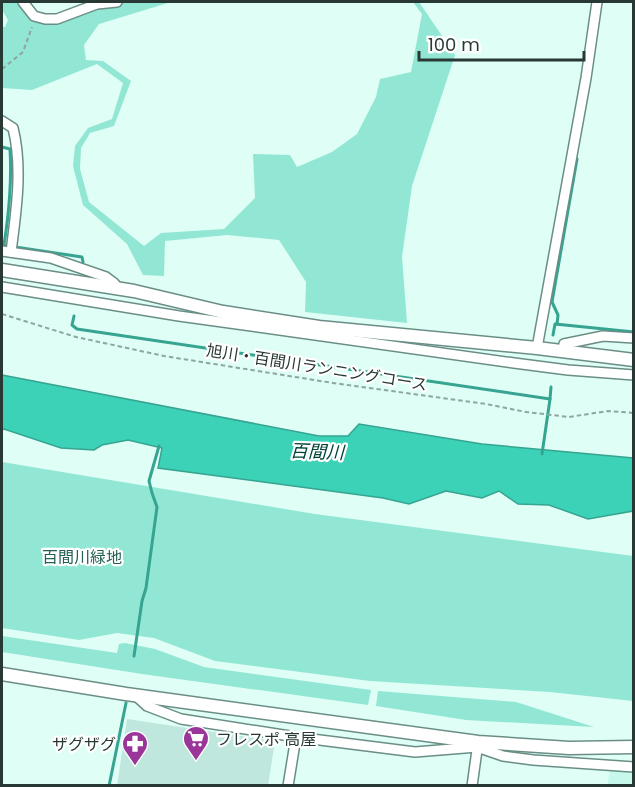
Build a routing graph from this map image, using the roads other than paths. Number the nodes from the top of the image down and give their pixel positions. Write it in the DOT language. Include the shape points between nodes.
graph roads {
  1 [pos="23,2"];
  2 [pos="117,2"];
  3 [pos="597,2"];
  4 [pos="2,121"];
  5 [pos="9,249"];
  6 [pos="2,270"];
  7 [pos="2,287"];
  8 [pos="118,288"];
  9 [pos="633,338"];
  10 [pos="537,348"];
  11 [pos="563,351"];
  12 [pos="633,360"];
  13 [pos="633,375"];
  14 [pos="2,674"];
  15 [pos="135,695"];
  16 [pos="296,737"];
  17 [pos="477,745"];
  18 [pos="633,747"];
  19 [pos="633,767"];
  20 [pos="288,786"];
  21 [pos="472,786"];
  1 -- 2 [label="street" via="34,16 45,19"];
  3 -- 10 [label="street"];
  4 -- 5 [label="street" via="13,128 17,153 16,203"];
  5 -- 8 [label="street" via="51,258 106,277"];
  6 -- 8 [label="street"];
  7 -- 13 [label="street" via="514,363"];
  8 -- 10 [label="street" via="223,312 309,325"];
  9 -- 11 [label="street" via="603,336 579,340 564,344"];
  10 -- 11 [label="street"];
  11 -- 12 [label="street"];
  14 -- 15 [label="street"];
  15 -- 16 [label="street" via="147,706 181,719"];
  15 -- 17 [label="street"];
  16 -- 17 [label="street" via="416,752"];
  16 -- 20 [label="street"];
  17 -- 18 [label="street"];
  17 -- 19 [label="street" via="523,759"];
  17 -- 21 [label="street"];
}
